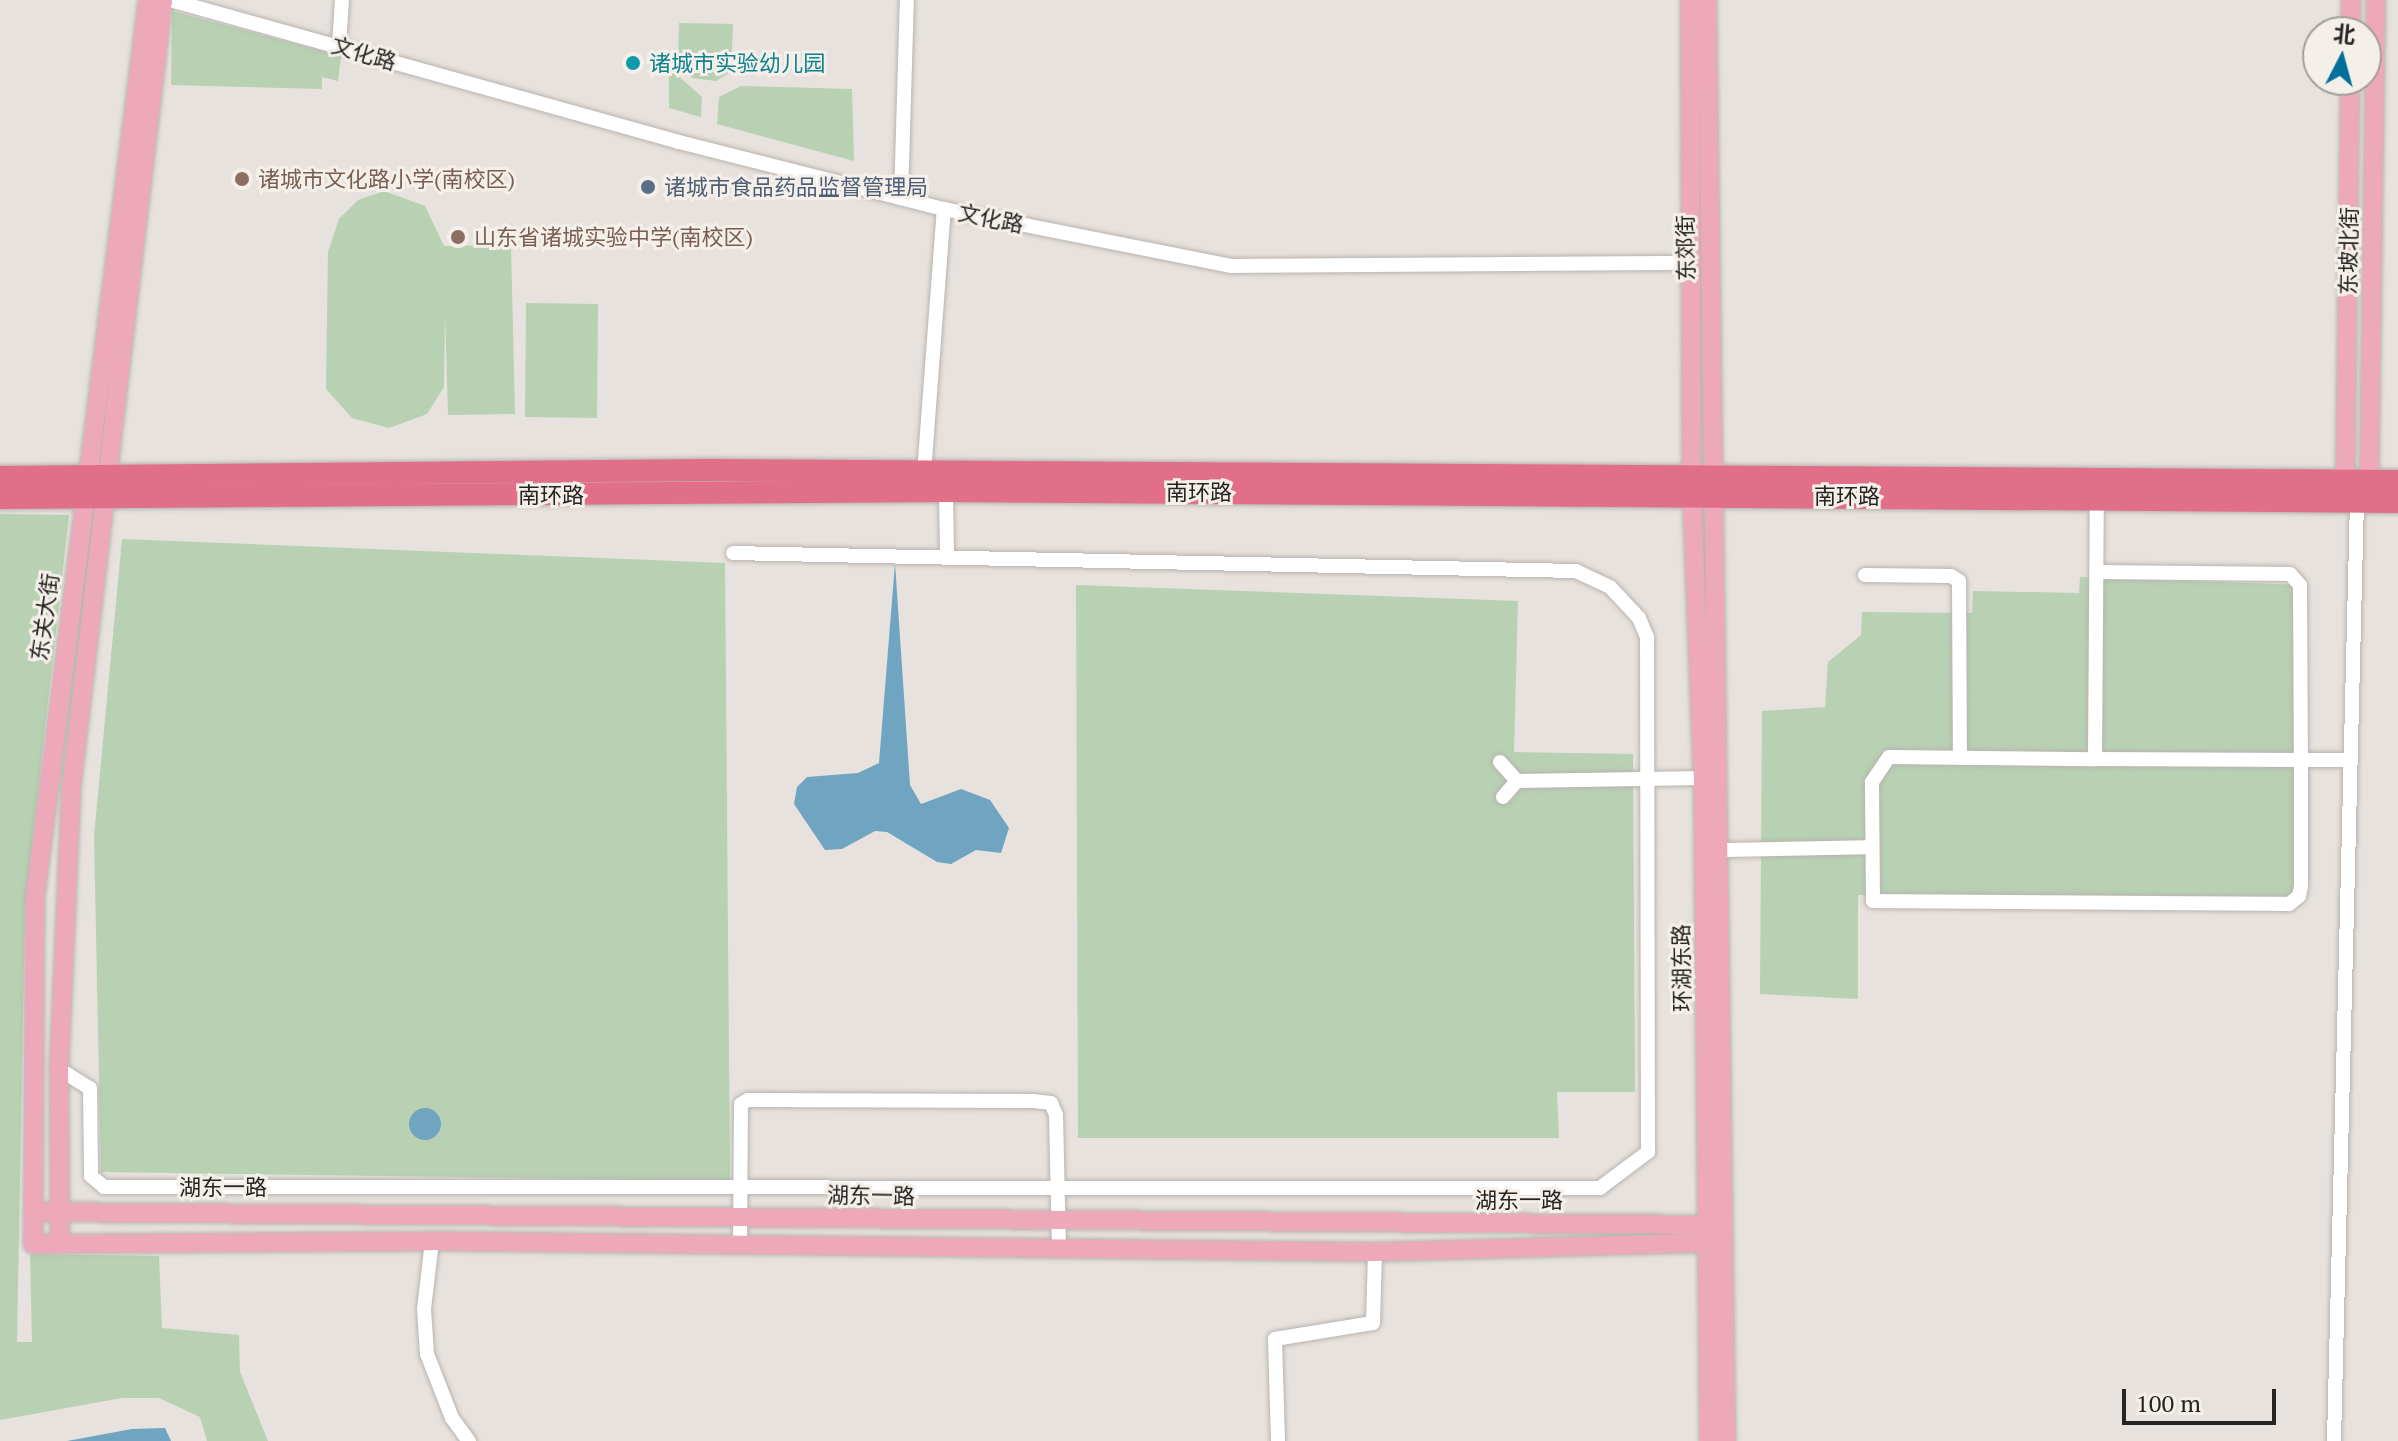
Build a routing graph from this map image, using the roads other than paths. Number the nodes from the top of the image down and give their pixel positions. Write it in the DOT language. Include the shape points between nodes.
graph roads {
  1 [pos="148,0"];
  2 [pos="163,0"];
  3 [pos="170,0"];
  4 [pos="342,0"];
  5 [pos="907,0"];
  6 [pos="1690,0"];
  7 [pos="1707,0"];
  8 [pos="2376,0"];
  9 [pos="339,46"];
  10 [pos="2350,96"];
  11 [pos="901,198"];
  12 [pos="944,209"];
  13 [pos="1691,263"];
  14 [pos="924,473"];
  15 [pos="0,477"];
  16 [pos="2398,481"];
  17 [pos="1702,486"];
  18 [pos="96,488"];
  19 [pos="946,491"];
  20 [pos="2357,494"];
  21 [pos="0,498"];
  22 [pos="2097,498"];
  23 [pos="2398,502"];
  24 [pos="733,553"];
  25 [pos="947,554"];
  26 [pos="2098,572"];
  27 [pos="1865,575"];
  28 [pos="1960,758"];
  29 [pos="2095,759"];
  30 [pos="2301,760"];
  31 [pos="2351,760"];
  32 [pos="1500,762"];
  33 [pos="1649,777"];
  34 [pos="1703,778"];
  35 [pos="1517,781"];
  36 [pos="1503,797"];
  37 [pos="1872,847"];
  38 [pos="1720,850"];
  39 [pos="59,1069"];
  40 [pos="741,1187"];
  41 [pos="1057,1189"];
  42 [pos="60,1211"];
  43 [pos="33,1212"];
  44 [pos="740,1217"];
  45 [pos="1058,1222"];
  46 [pos="1708,1234"];
  47 [pos="432,1241"];
  48 [pos="60,1244"];
  49 [pos="740,1245"];
  50 [pos="1059,1248"];
  51 [pos="1375,1252"];
  52 [pos="469,1441"];
  53 [pos="1278,1441"];
  54 [pos="1709,1441"];
  55 [pos="1726,1441"];
  56 [pos="2334,1441"];
  1 -- 18 [label="main road, 东关大街"];
  2 -- 18 [label="main road, 东关大街"];
  3 -- 9 [label="street, 文化路"];
  4 -- 9 [label="street"];
  5 -- 11 [label="street"];
  6 -- 13 [label="main road, 东郊街"];
  7 -- 17 [label="main road, 东郊街"];
  8 -- 20 [label="main road, 东坡北街"];
  9 -- 11 [label="street, 文化路"];
  10 -- 20 [label="main road, 东坡北街"];
  11 -- 12 [label="street, 文化路"];
  12 -- 13 [label="street, 文化路" via="1231,266"];
  12 -- 14 [label="street"];
  13 -- 17 [label="main road, 东郊街"];
  14 -- 17 [label="highway, 南环路"];
  14 -- 18 [label="highway, 南环路"];
  15 -- 18 [label="highway, 南环路"];
  16 -- 20 [label="highway, 南环路"];
  17 -- 19 [label="highway, 南环路"];
  17 -- 20 [label="highway, 南环路"];
  17 -- 22 [label="highway, 南环路"];
  17 -- 34 [label="main road, 环湖东路"];
  17 -- 38 [label="main road, 环湖东路"];
  18 -- 19 [label="highway, 南环路"];
  18 -- 21 [label="highway, 南环路"];
  18 -- 39 [label="main road, 东关大街" via="71,789"];
  18 -- 43 [label="main road, 东关大街" via="35,898"];
  19 -- 25 [label="street"];
  20 -- 22 [label="highway, 南环路"];
  20 -- 23 [label="highway, 南环路"];
  20 -- 31 [label="street"];
  22 -- 26 [label="street"];
  24 -- 25 [label="street"];
  25 -- 33 [label="street" via="1590,575 1626,602 1647,637"];
  26 -- 29 [label="street"];
  26 -- 30 [label="street" via="2290,574 2300,585"];
  27 -- 28 [label="street" via="1951,576 1959,581"];
  28 -- 29 [label="street"];
  28 -- 37 [label="street" via="1889,757 1879,766 1872,782"];
  29 -- 30 [label="street"];
  30 -- 31 [label="street"];
  30 -- 37 [label="street" via="2301,886 2289,904 1873,901"];
  31 -- 56 [label="street"];
  32 -- 35 [label="street"];
  33 -- 34 [label="street"];
  33 -- 35 [label="street"];
  33 -- 41 [label="street" via="1648,1152 1618,1178 1591,1188"];
  34 -- 46 [label="main road, 环湖东路"];
  35 -- 36 [label="street"];
  37 -- 38 [label="street"];
  38 -- 55 [label="main road, 环湖东路"];
  39 -- 40 [label="street" via="90,1088 91,1176 104,1187"];
  39 -- 42 [label="main road, 东关大街"];
  40 -- 41 [label="street"];
  40 -- 41 [label="street" via="741,1104 748,1100 1033,1101 1051,1103 1056,1115"];
  40 -- 44 [label="street"];
  41 -- 45 [label="street"];
  42 -- 43 [label="main road, 湖东一路"];
  42 -- 44 [label="main road, 湖东一路"];
  42 -- 48 [label="main road, 东关大街"];
  43 -- 48 [label="main road, 东关大街" via="33,1244"];
  44 -- 45 [label="main road, 湖东一路"];
  44 -- 49 [label="street"];
  45 -- 46 [label="main road, 湖东一路"];
  45 -- 50 [label="street"];
  46 -- 51 [label="main road"];
  46 -- 54 [label="main road, 环湖东路"];
  47 -- 48 [label="main road"];
  47 -- 49 [label="main road"];
  47 -- 52 [label="street" via="424,1309 427,1354 452,1418"];
  49 -- 50 [label="main road"];
  50 -- 51 [label="main road"];
  51 -- 53 [label="street" via="1373,1323 1275,1339"];
}
